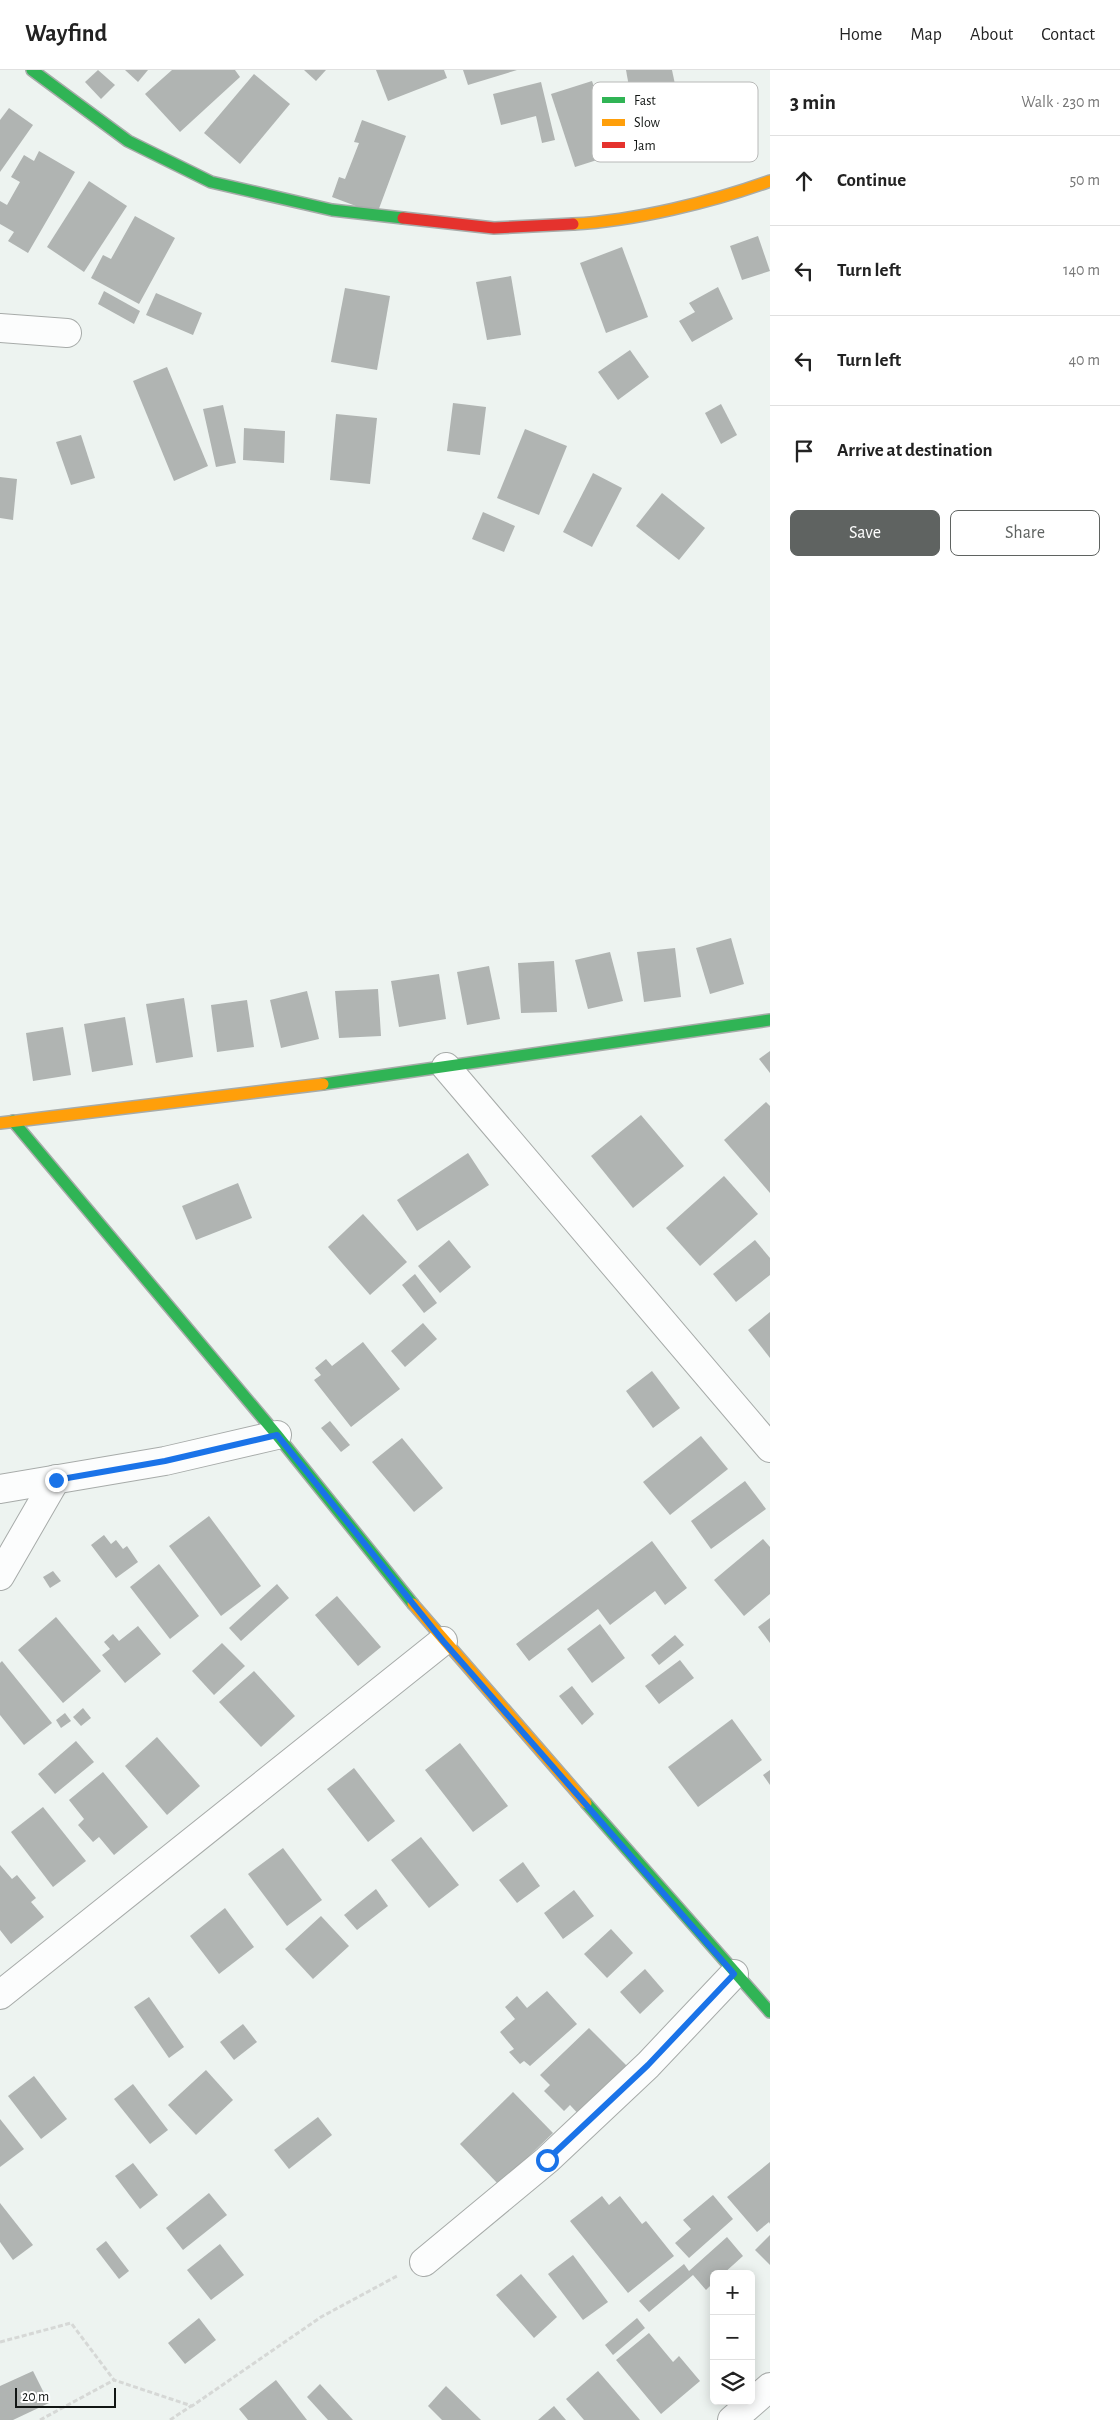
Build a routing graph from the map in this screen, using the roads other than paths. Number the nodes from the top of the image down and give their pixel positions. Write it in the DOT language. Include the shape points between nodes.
graph roads {
  1 [pos="32,70"];
  2 [pos="770,181"];
  3 [pos="0,328"];
  4 [pos="67,333"];
  5 [pos="770,1020"];
  6 [pos="446,1067"];
  7 [pos="14,1121"];
  8 [pos="0,1124"];
  9 [pos="277,1435"];
  10 [pos="770,1448"];
  11 [pos="56,1480"];
  12 [pos="0,1488"];
  13 [pos="0,1576"];
  14 [pos="443,1641"];
  15 [pos="734,1974"];
  16 [pos="0,1995"];
  17 [pos="770,2012"];
  18 [pos="424,2262"];
  19 [pos="770,2387"];
  20 [pos="732,2420"];
  1 -- 2 [label="street" via="128,140 211,182 332,210 494,228 607,222 737,193"];
  3 -- 4 [label="street"];
  5 -- 6 [label="street"];
  6 -- 7 [label="street"];
  6 -- 10 [label="street"];
  7 -- 8 [label="street"];
  7 -- 9 [label="street"];
  9 -- 11 [label="street" via="165,1461"];
  9 -- 14 [label="street"];
  11 -- 12 [label="street"];
  11 -- 13 [label="street"];
  14 -- 15 [label="street"];
  14 -- 16 [label="street"];
  15 -- 17 [label="street"];
  15 -- 18 [label="street" via="648,2065 547,2160"];
  19 -- 20 [label="street"];
}
